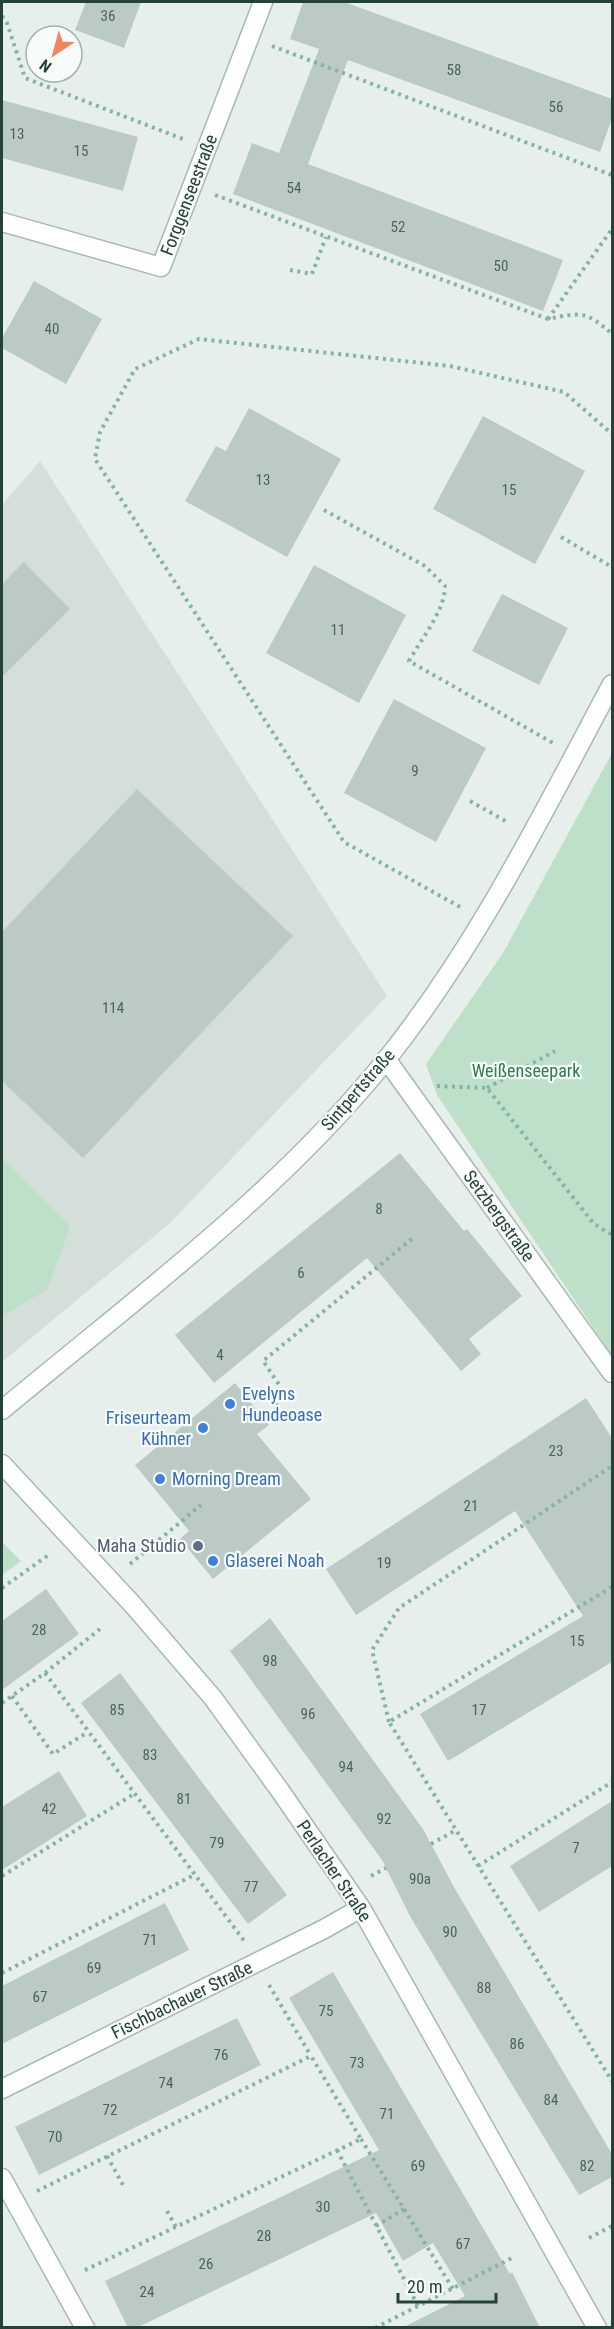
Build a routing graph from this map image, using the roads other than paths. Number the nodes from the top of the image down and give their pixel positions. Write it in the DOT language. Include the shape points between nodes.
graph roads {
  1 [pos="263,2"];
  2 [pos="2,222"];
  3 [pos="612,684"];
  4 [pos="386,1059"];
  5 [pos="612,1373"];
  6 [pos="2,1410"];
  7 [pos="2,1464"];
  8 [pos="361,1908"];
  9 [pos="2,2089"];
  10 [pos="2,2178"];
  11 [pos="85,2328"];
  12 [pos="597,2328"];
  1 -- 2 [label="street, Forggenseestraße" via="161,267"];
  3 -- 4 [label="street, Sintpertstraße" via="485,920"];
  4 -- 5 [label="street, Setzbergstraße"];
  4 -- 6 [label="street, Sintpertstraße" via="279,1176"];
  7 -- 8 [label="street, Perlacher Straße" via="213,1698"];
  8 -- 9 [label="street, Fischbachauer Straße"];
  8 -- 12 [label="street, Perlacher Straße"];
  10 -- 11 [label="street"];
}
